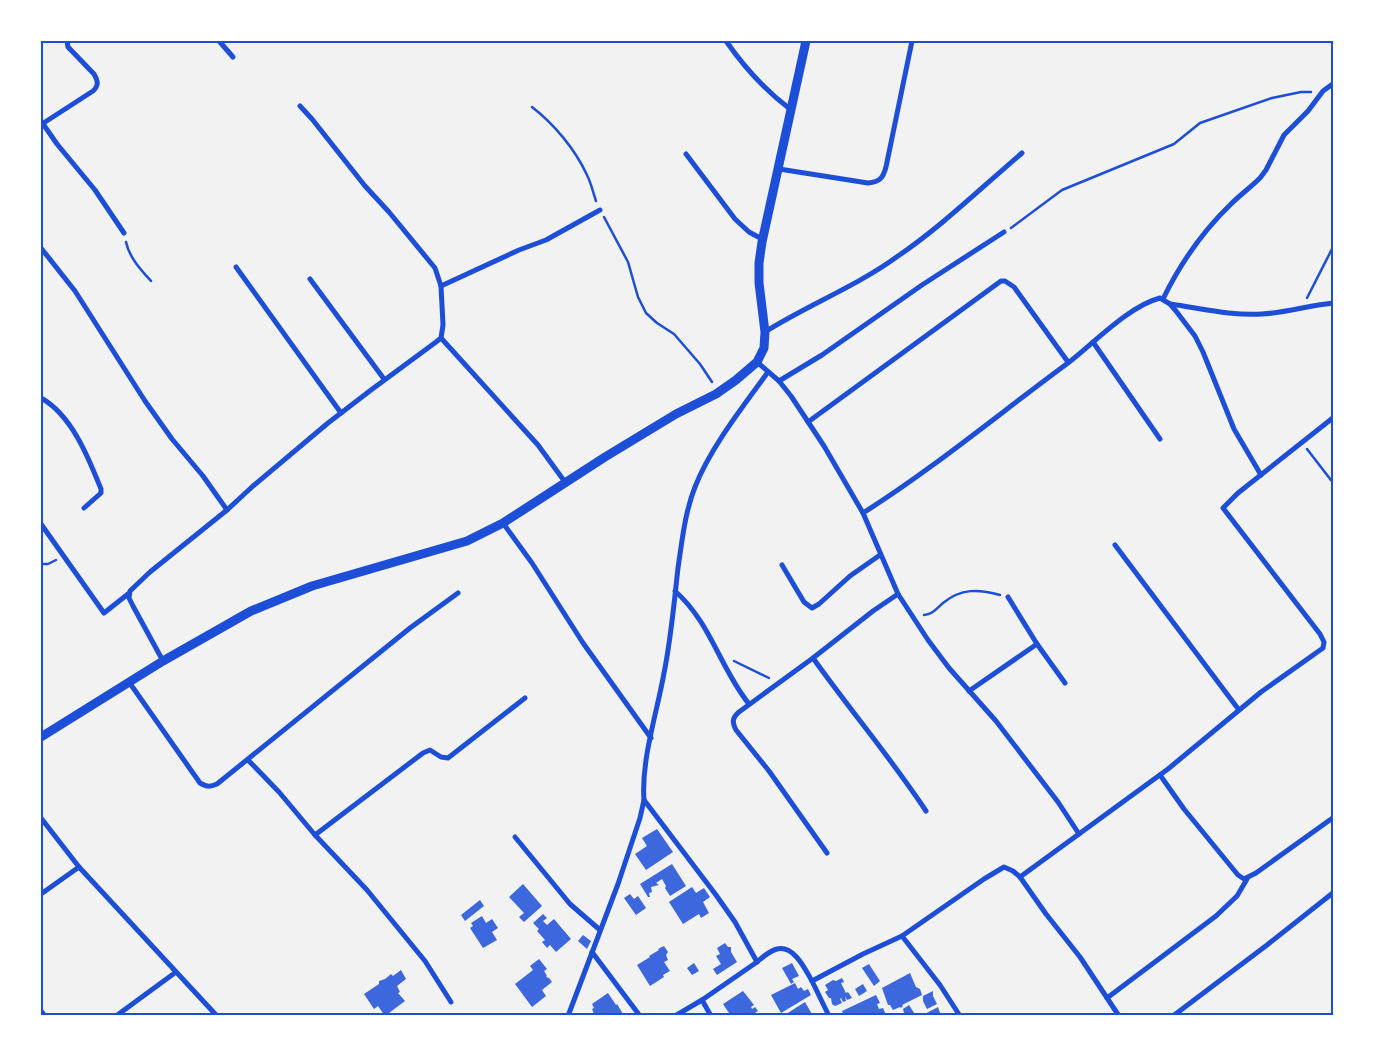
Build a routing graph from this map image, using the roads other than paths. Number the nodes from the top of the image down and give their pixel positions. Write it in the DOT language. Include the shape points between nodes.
graph roads {
  1 [pos="67,41"];
  2 [pos="219,41"];
  3 [pos="726,41"];
  4 [pos="806,41"];
  5 [pos="912,41"];
  6 [pos="233,57"];
  7 [pos="1334,82"];
  8 [pos="300,106"];
  9 [pos="790,110"];
  10 [pos="42,123"];
  11 [pos="1022,153"];
  12 [pos="686,154"];
  13 [pos="779,169"];
  14 [pos="600,210"];
  15 [pos="1004,232"];
  16 [pos="124,233"];
  17 [pos="762,239"];
  18 [pos="41,248"];
  19 [pos="236,267"];
  20 [pos="310,279"];
  21 [pos="441,286"];
  22 [pos="1163,299"];
  23 [pos="1334,303"];
  24 [pos="1170,304"];
  25 [pos="765,332"];
  26 [pos="441,338"];
  27 [pos="1093,342"];
  28 [pos="757,362"];
  29 [pos="1068,362"];
  30 [pos="768,372"];
  31 [pos="384,379"];
  32 [pos="779,381"];
  33 [pos="41,398"];
  34 [pos="341,413"];
  35 [pos="1334,417"];
  36 [pos="808,422"];
  37 [pos="1160,439"];
  38 [pos="1260,475"];
  39 [pos="565,482"];
  40 [pos="84,508"];
  41 [pos="228,510"];
  42 [pos="863,513"];
  43 [pos="503,523"];
  44 [pos="41,524"];
  45 [pos="1116,545"];
  46 [pos="880,555"];
  47 [pos="782,565"];
  48 [pos="676,591"];
  49 [pos="458,593"];
  50 [pos="128,594"];
  51 [pos="898,594"];
  52 [pos="1008,597"];
  53 [pos="1036,644"];
  54 [pos="814,658"];
  55 [pos="163,661"];
  56 [pos="129,682"];
  57 [pos="1065,683"];
  58 [pos="969,691"];
  59 [pos="525,698"];
  60 [pos="749,704"];
  61 [pos="1239,710"];
  62 [pos="41,737"];
  63 [pos="651,738"];
  64 [pos="248,760"];
  65 [pos="1160,776"];
  66 [pos="644,800"];
  67 [pos="926,811"];
  68 [pos="1334,817"];
  69 [pos="41,818"];
  70 [pos="1079,834"];
  71 [pos="315,835"];
  72 [pos="515,837"];
  73 [pos="828,853"];
  74 [pos="79,867"];
  75 [pos="1020,877"];
  76 [pos="1247,879"];
  77 [pos="1334,892"];
  78 [pos="41,894"];
  79 [pos="600,930"];
  80 [pos="902,936"];
  81 [pos="592,952"];
  82 [pos="757,962"];
  83 [pos="176,972"];
  84 [pos="812,981"];
  85 [pos="1107,998"];
  86 [pos="702,1000"];
  87 [pos="451,1002"];
  88 [pos="41,1011"];
  89 [pos="45,1016"];
  90 [pos="116,1016"];
  91 [pos="217,1016"];
  92 [pos="568,1016"];
  93 [pos="640,1016"];
  94 [pos="675,1016"];
  95 [pos="711,1016"];
  96 [pos="829,1016"];
  97 [pos="960,1016"];
  98 [pos="1119,1016"];
  99 [pos="1173,1016"];
  1 -- 10 [label="street" via="68,47 94,74 97,85 93,91"];
  2 -- 6 [label="street"];
  3 -- 9 [label="street" via="737,58"];
  4 -- 9 [label="street"];
  5 -- 13 [label="street" via="881,179 868,182"];
  7 -- 22 [label="street" via="1284,135 1260,178 1216,219 1186,257"];
  8 -- 21 [label="street" via="427,257"];
  9 -- 13 [label="street"];
  10 -- 16 [label="street"];
  11 -- 25 [label="street" via="898,256"];
  12 -- 17 [label="street" via="735,219"];
  13 -- 17 [label="street"];
  14 -- 21 [label="street" via="546,240"];
  15 -- 32 [label="street"];
  17 -- 25 [label="street" via="759,283"];
  18 -- 41 [label="street" via="76,291 172,439"];
  19 -- 34 [label="street"];
  20 -- 31 [label="street"];
  21 -- 26 [label="street"];
  22 -- 24 [label="street"];
  22 -- 27 [label="street" via="1157,299 1124,317"];
  23 -- 24 [label="street" via="1251,314"];
  24 -- 38 [label="street" via="1195,336 1234,429"];
  25 -- 28 [label="street" via="764,348"];
  26 -- 31 [label="street"];
  26 -- 39 [label="street" via="538,445"];
  27 -- 29 [label="street"];
  27 -- 37 [label="street"];
  28 -- 30 [label="street"];
  28 -- 39 [label="street" via="716,394 676,414"];
  29 -- 36 [label="street" via="1014,287 1001,281"];
  29 -- 42 [label="street" via="911,481"];
  30 -- 32 [label="street"];
  30 -- 48 [label="street" via="716,449 695,487 682,540"];
  31 -- 34 [label="street"];
  32 -- 36 [label="street"];
  33 -- 40 [label="street" via="62,416 91,462 101,493"];
  34 -- 41 [label="street" via="252,486"];
  35 -- 38 [label="street"];
  36 -- 42 [label="street"];
  38 -- 61 [label="street" via="1225,504 1224,509 1320,634 1324,646"];
  39 -- 43 [label="street"];
  41 -- 50 [label="street"];
  42 -- 46 [label="street"];
  43 -- 55 [label="street" via="467,541 312,586 279,599"];
  43 -- 63 [label="street"];
  44 -- 50 [label="street" via="104,613"];
  45 -- 61 [label="street"];
  46 -- 47 [label="street" via="812,608 804,602"];
  46 -- 51 [label="street"];
  48 -- 60 [label="street" via="692,607"];
  48 -- 63 [label="street"];
  49 -- 64 [label="street"];
  50 -- 55 [label="street"];
  51 -- 54 [label="street"];
  51 -- 58 [label="street" via="949,668"];
  52 -- 53 [label="street"];
  53 -- 57 [label="street"];
  53 -- 58 [label="street"];
  54 -- 60 [label="street"];
  54 -- 67 [label="street"];
  55 -- 56 [label="street"];
  56 -- 62 [label="street"];
  56 -- 64 [label="street" via="200,783 211,787"];
  58 -- 70 [label="street" via="996,721"];
  59 -- 71 [label="street" via="448,758 430,750 423,753"];
  60 -- 73 [label="street" via="734,717 736,730"];
  61 -- 65 [label="street"];
  63 -- 66 [label="street"];
  64 -- 71 [label="street"];
  65 -- 70 [label="street"];
  65 -- 76 [label="street" via="1238,875"];
  66 -- 79 [label="street"];
  66 -- 82 [label="street" via="735,922"];
  68 -- 76 [label="street"];
  69 -- 74 [label="street"];
  70 -- 75 [label="street"];
  71 -- 87 [label="street" via="395,924"];
  72 -- 79 [label="street" via="570,904"];
  74 -- 78 [label="street"];
  74 -- 83 [label="street"];
  75 -- 80 [label="street" via="1008,868 999,869"];
  75 -- 85 [label="street"];
  76 -- 85 [label="street" via="1216,916"];
  77 -- 99 [label="street"];
  79 -- 81 [label="street"];
  80 -- 84 [label="street"];
  80 -- 97 [label="street"];
  81 -- 92 [label="street"];
  81 -- 93 [label="street"];
  82 -- 84 [label="street" via="776,949 788,950"];
  82 -- 86 [label="street"];
  83 -- 90 [label="street"];
  83 -- 91 [label="street"];
  84 -- 96 [label="street"];
  85 -- 98 [label="street"];
  86 -- 94 [label="street"];
  86 -- 95 [label="street"];
  88 -- 89 [label="street"];
}
